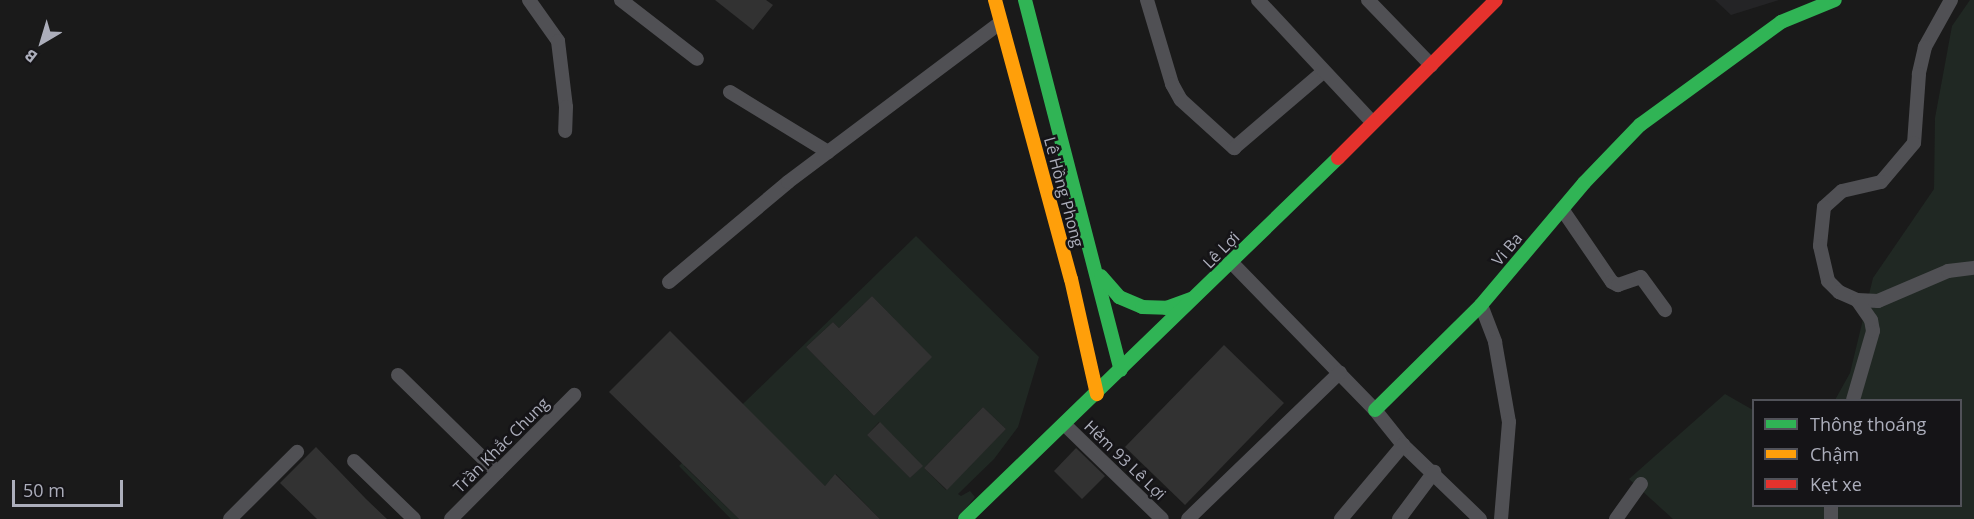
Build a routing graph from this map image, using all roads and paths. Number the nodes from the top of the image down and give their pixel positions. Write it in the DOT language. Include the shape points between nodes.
graph roads {
  1 [pos="529,0"];
  2 [pos="621,0"];
  3 [pos="1024,0"];
  4 [pos="1147,0"];
  5 [pos="1258,0"];
  6 [pos="1368,0"];
  7 [pos="1496,0"];
  8 [pos="1834,0"];
  9 [pos="1951,0"];
  10 [pos="996,4"];
  11 [pos="1001,22"];
  12 [pos="697,58"];
  13 [pos="1431,65"];
  14 [pos="1324,71"];
  15 [pos="730,92"];
  16 [pos="1372,122"];
  17 [pos="565,131"];
  18 [pos="828,152"];
  19 [pos="1562,209"];
  20 [pos="1232,263"];
  21 [pos="1974,268"];
  22 [pos="1098,270"];
  23 [pos="669,282"];
  24 [pos="1202,292"];
  25 [pos="1857,300"];
  26 [pos="1481,305"];
  27 [pos="1106,307"];
  28 [pos="1665,310"];
  29 [pos="1078,311"];
  30 [pos="1121,370"];
  31 [pos="1340,372"];
  32 [pos="398,375"];
  33 [pos="1096,393"];
  34 [pos="574,395"];
  35 [pos="1853,399"];
  36 [pos="1375,410"];
  37 [pos="1064,424"];
  38 [pos="1403,445"];
  39 [pos="297,452"];
  40 [pos="354,461"];
  41 [pos="497,472"];
  42 [pos="1434,472"];
  43 [pos="1641,484"];
  44 [pos="461,516"];
  45 [pos="230,519"];
  46 [pos="414,519"];
  47 [pos="965,519"];
  48 [pos="1162,519"];
  49 [pos="1188,519"];
  50 [pos="1341,519"];
  51 [pos="1399,519"];
  52 [pos="1480,519"];
  53 [pos="1500,519"];
  54 [pos="1616,519"];
  1 -- 17 [label="street" via="558,41"];
  2 -- 12 [label="street"];
  3 -- 10 [label="main road"];
  3 -- 22 [label="main road, Lê Hồng Phong"];
  4 -- 14 [label="street" via="1180,100 1234,148"];
  5 -- 14 [label="street"];
  6 -- 13 [label="street"];
  7 -- 13 [label="main road, Lê Lợi"];
  8 -- 19 [label="main road, Vi Ba" via="1781,22 1640,125"];
  9 -- 25 [label="street" via="1925,47 1914,143 1881,182 1842,191 1824,207 1820,246 1828,280 1839,292"];
  10 -- 11 [label="main road, Lê Hồng Phong"];
  11 -- 18 [label="street"];
  11 -- 29 [label="main road, Lê Hồng Phong"];
  13 -- 16 [label="main road, Lê Lợi"];
  14 -- 16 [label="street"];
  15 -- 18 [label="street"];
  16 -- 20 [label="main road, Lê Lợi"];
  18 -- 23 [label="street"];
  19 -- 26 [label="main road, Vi Ba"];
  19 -- 28 [label="street" via="1612,282 1618,285 1641,277"];
  20 -- 24 [label="main road, Lê Lợi"];
  20 -- 31 [label="street"];
  21 -- 25 [label="street" via="1948,271 1878,301"];
  22 -- 24 [label="main road" via="1119,297 1147,308 1179,305"];
  22 -- 27 [label="main road, Lê Hồng Phong"];
  24 -- 30 [label="main road, Lê Lợi"];
  25 -- 35 [label="street" via="1874,331"];
  26 -- 36 [label="main road, Vi Ba"];
  26 -- 53 [label="street" via="1495,342 1509,422"];
  27 -- 29 [label="main road"];
  27 -- 30 [label="main road, Lê Hồng Phong"];
  29 -- 33 [label="main road, Lê Hồng Phong"];
  30 -- 33 [label="main road, Lê Lợi"];
  31 -- 36 [label="street"];
  31 -- 49 [label="street"];
  32 -- 41 [label="street"];
  33 -- 37 [label="main road, Lê Lợi"];
  34 -- 41 [label="street, Trần Khắc Chung"];
  36 -- 38 [label="street"];
  37 -- 47 [label="main road, Lê Lợi"];
  37 -- 48 [label="street, Hẻm 93 Lê Lợi"];
  38 -- 42 [label="street"];
  38 -- 50 [label="street"];
  39 -- 45 [label="street"];
  40 -- 46 [label="street"];
  41 -- 44 [label="street, Trần Khắc Chung"];
  42 -- 51 [label="street"];
  42 -- 52 [label="street"];
  43 -- 54 [label="street"];
}
